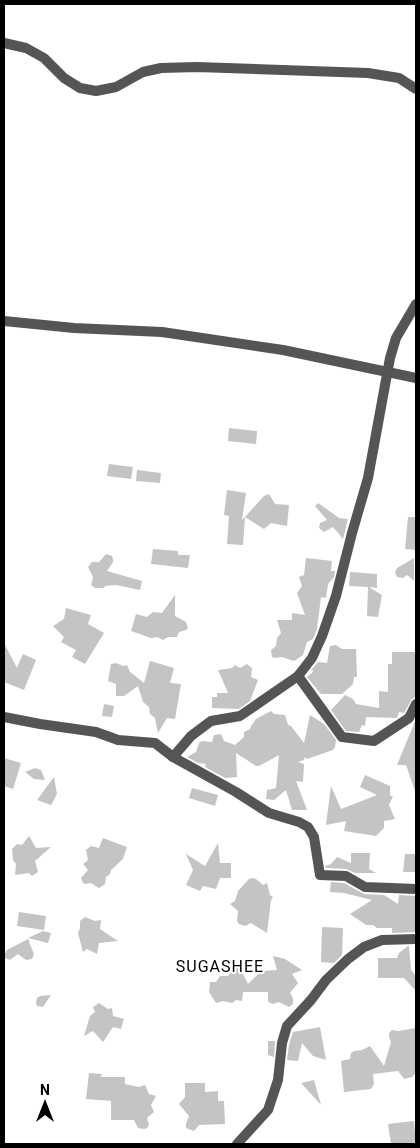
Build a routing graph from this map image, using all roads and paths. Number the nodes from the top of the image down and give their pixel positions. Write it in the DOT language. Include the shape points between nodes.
graph roads {
  1 [pos="4,42"];
  2 [pos="416,89"];
  3 [pos="416,304"];
  4 [pos="4,322"];
  5 [pos="387,373"];
  6 [pos="416,378"];
  7 [pos="298,676"];
  8 [pos="416,704"];
  9 [pos="4,717"];
  10 [pos="172,757"];
  11 [pos="416,889"];
  12 [pos="416,939"];
  13 [pos="237,1144"];
  1 -- 2 [label="street" via="26,48 44,58 64,78 80,88 96,91 116,87 143,72 197,67 368,73 399,78"];
  3 -- 5 [label="street" via="396,338"];
  4 -- 5 [label="street" via="162,332 283,350"];
  5 -- 6 [label="street"];
  5 -- 7 [label="street" via="368,478 336,596 312,658"];
  7 -- 8 [label="street" via="342,737 374,741 409,718"];
  7 -- 10 [label="street" via="240,716 211,722 191,736"];
  9 -- 10 [label="street" via="96,732 118,740 155,743"];
  10 -- 11 [label="street" via="269,813 308,826 314,837 320,875 346,876 365,887"];
  12 -- 13 [label="street" via="382,940 364,947 326,980 287,1026 278,1080 268,1110"];
}
